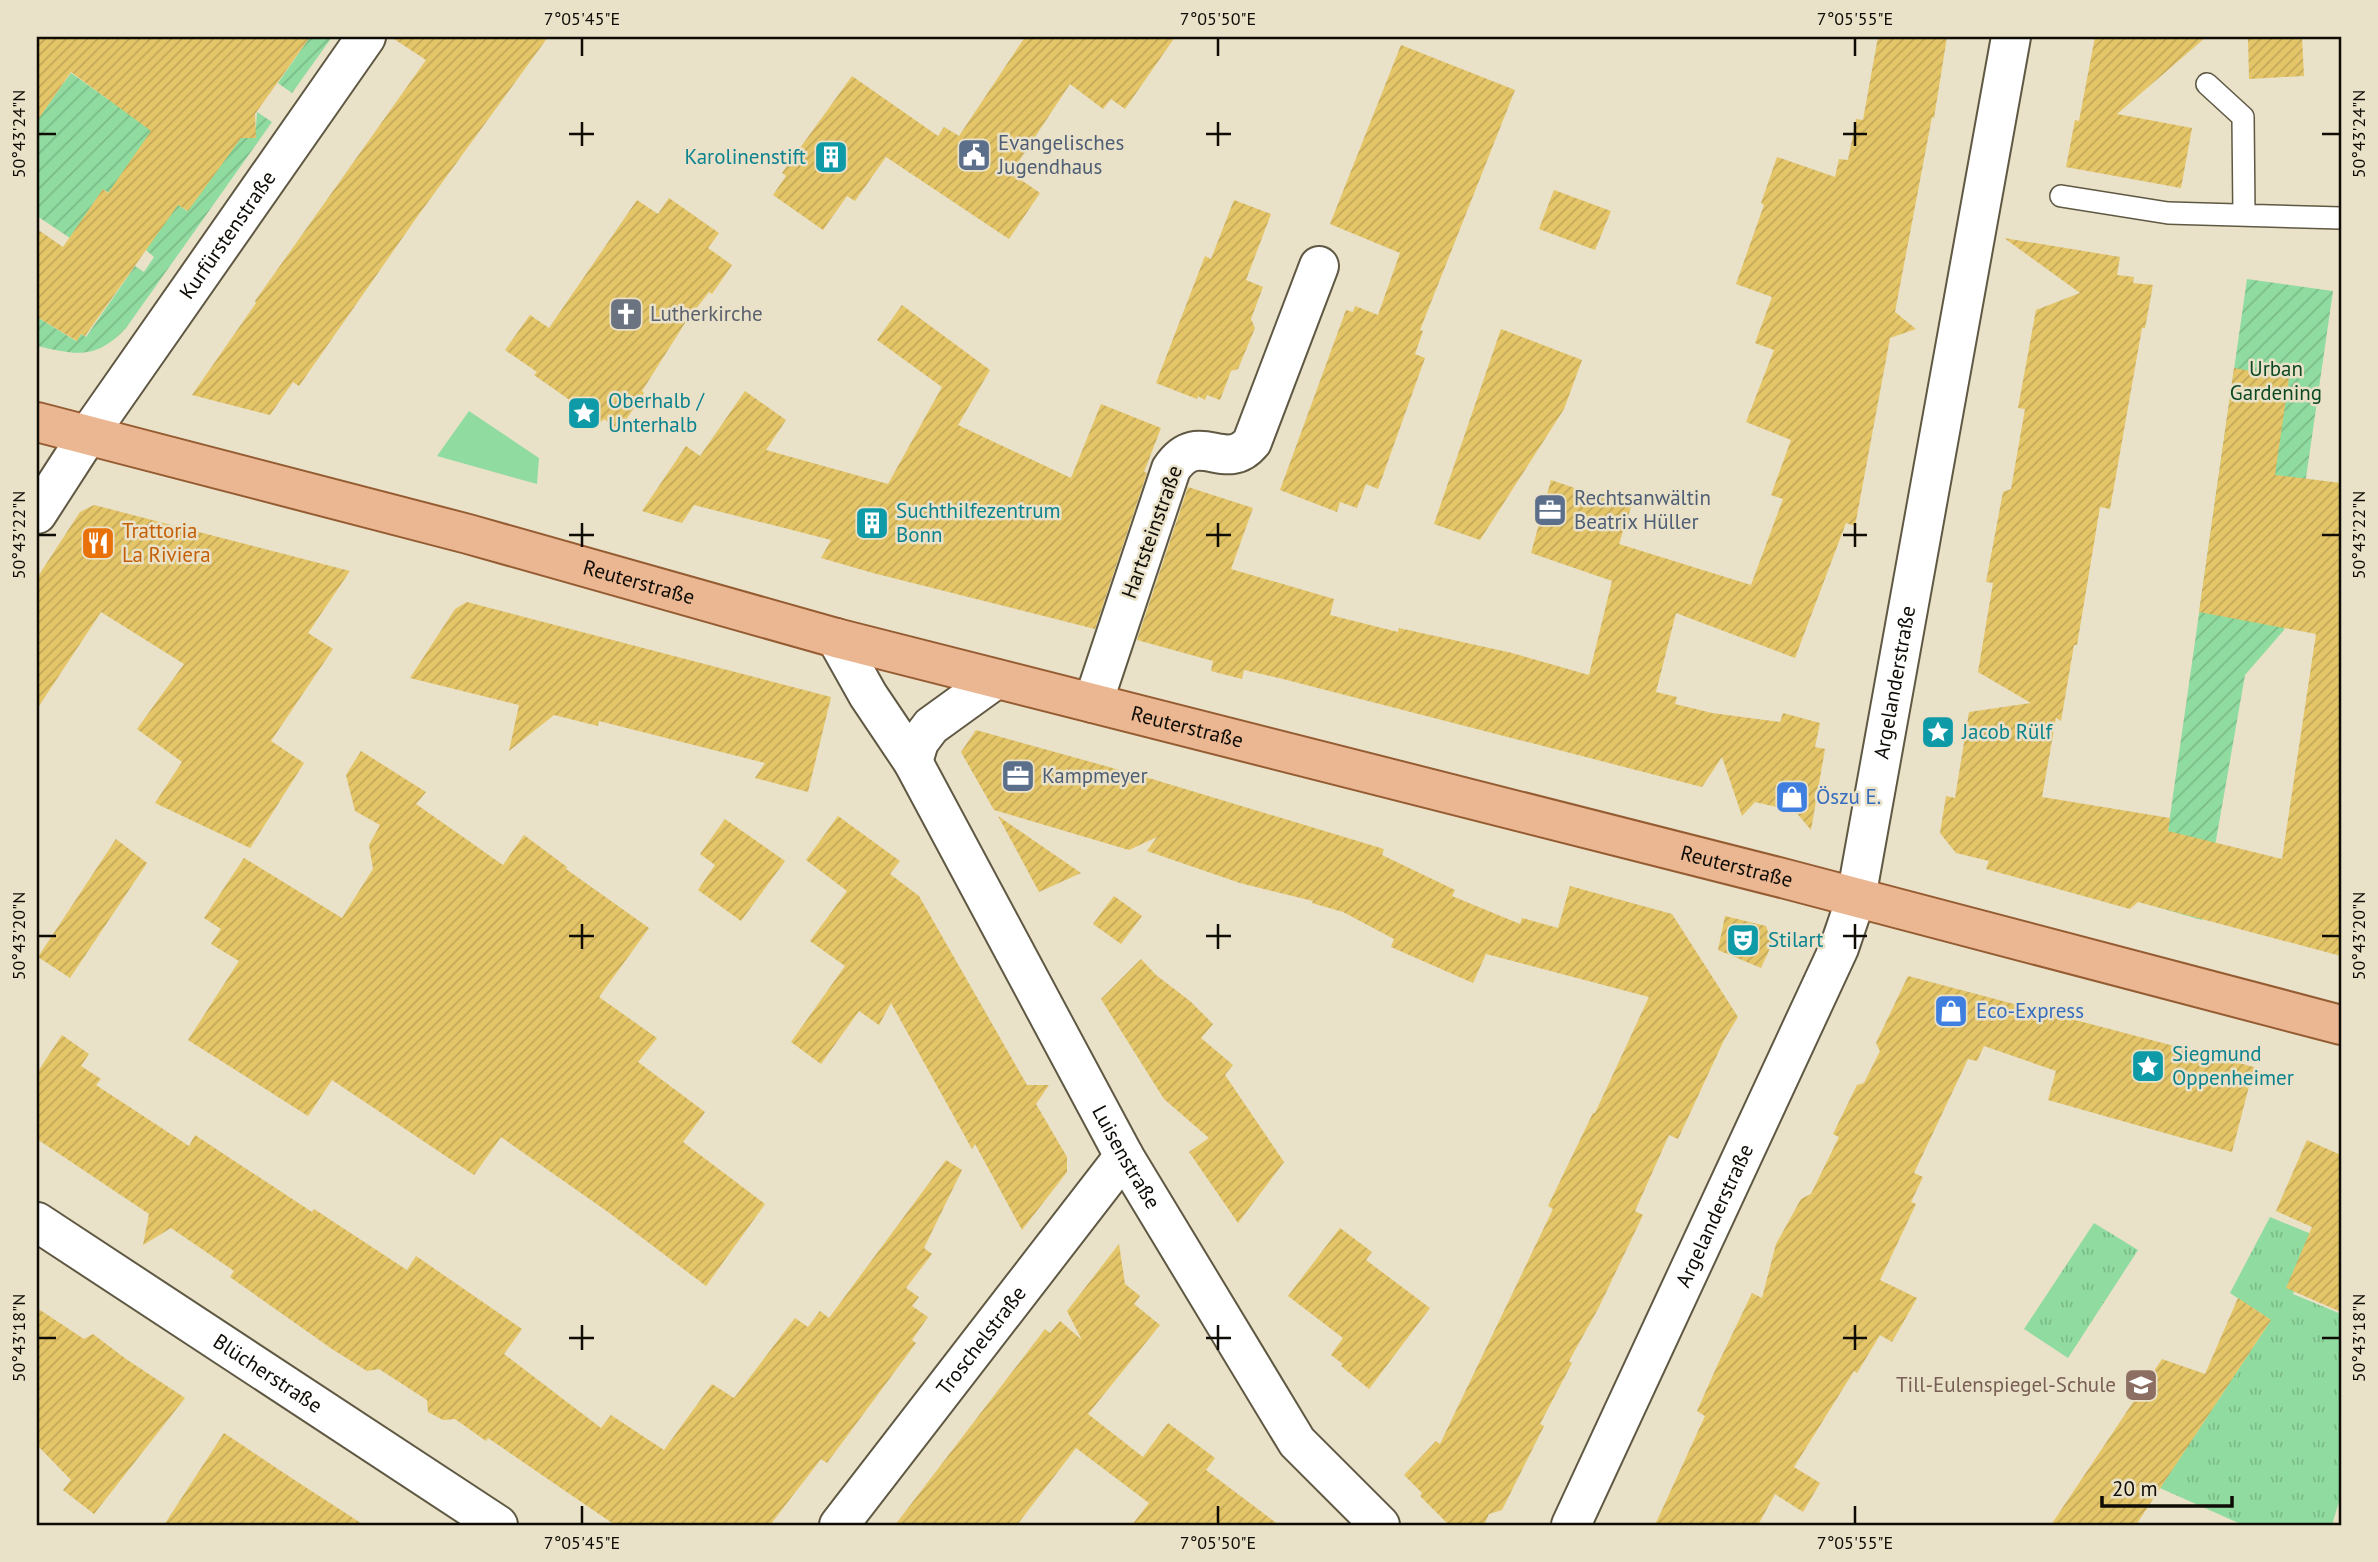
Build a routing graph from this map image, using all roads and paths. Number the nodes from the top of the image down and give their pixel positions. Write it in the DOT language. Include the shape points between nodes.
graph roads {
  1 [pos="366,37"];
  2 [pos="2011,37"];
  3 [pos="2207,84"];
  4 [pos="2062,196"];
  5 [pos="2244,215"];
  6 [pos="2341,218"];
  7 [pos="1319,266"];
  8 [pos="37,422"];
  9 [pos="88,435"];
  10 [pos="37,514"];
  11 [pos="836,638"];
  12 [pos="996,679"];
  13 [pos="1093,702"];
  14 [pos="913,762"];
  15 [pos="1856,898"];
  16 [pos="2341,1025"];
  17 [pos="1124,1156"];
  18 [pos="37,1222"];
  19 [pos="498,1525"];
  20 [pos="839,1525"];
  21 [pos="1380,1525"];
  22 [pos="1571,1525"];
  1 -- 9 [label="street, Kurfürstenstraße"];
  2 -- 15 [label="street, Argelanderstraße"];
  3 -- 5 [label="lane" via="2244,117"];
  4 -- 5 [label="lane" via="2168,213"];
  5 -- 6 [label="lane"];
  7 -- 13 [label="street, Hartsteinstraße" via="1252,442 1234,455 1189,451 1171,468"];
  8 -- 9 [label="main road, Reuterstraße"];
  9 -- 10 [label="street, Kurfürstenstraße"];
  9 -- 11 [label="main road, Reuterstraße" via="468,534"];
  11 -- 12 [label="main road, Reuterstraße"];
  11 -- 14 [label="street, Luisenstraße"];
  12 -- 13 [label="main road, Reuterstraße"];
  12 -- 14 [label="street" via="931,726 919,742"];
  13 -- 15 [label="main road, Reuterstraße"];
  14 -- 17 [label="street, Luisenstraße"];
  15 -- 16 [label="main road, Reuterstraße"];
  15 -- 22 [label="street, Argelanderstraße" via="1839,948"];
  17 -- 20 [label="street, Troschelstraße"];
  17 -- 21 [label="street, Luisenstraße" via="1297,1442"];
  18 -- 19 [label="street, Blücherstraße"];
}
